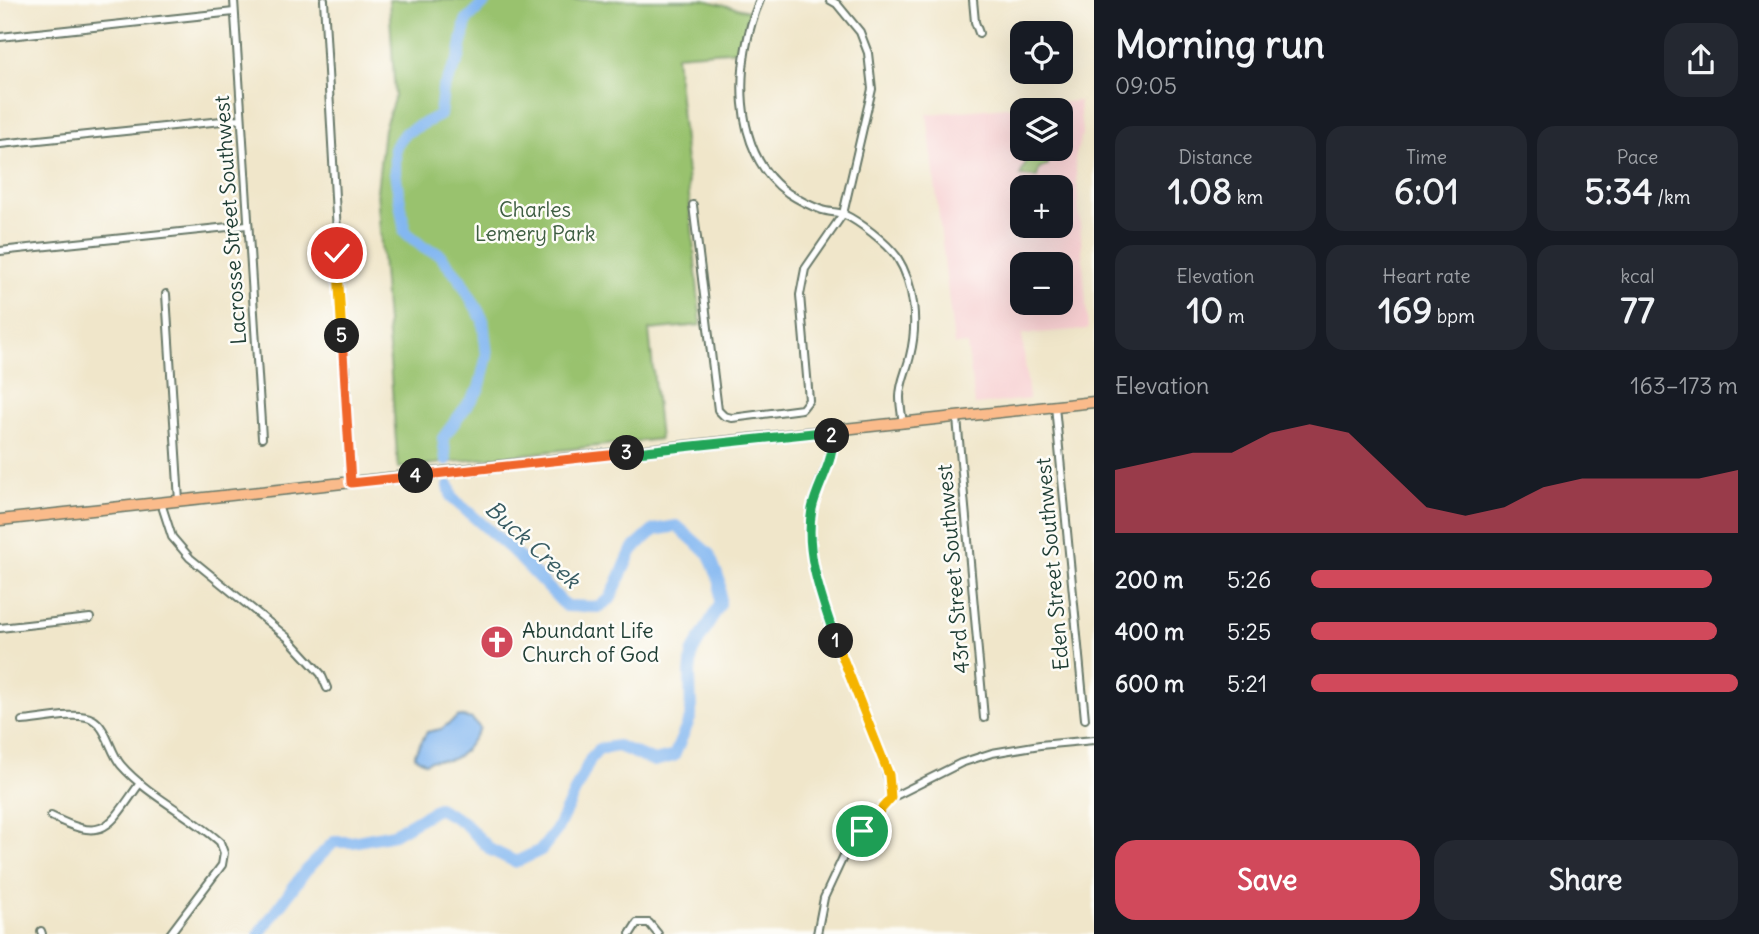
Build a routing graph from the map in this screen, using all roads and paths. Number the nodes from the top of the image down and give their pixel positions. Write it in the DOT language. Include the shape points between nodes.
graph roads {
  1 [pos="234,0"];
  2 [pos="324,0"];
  3 [pos="760,0"];
  4 [pos="830,0"];
  5 [pos="973,0"];
  6 [pos="234,12"];
  7 [pos="979,33"];
  8 [pos="0,37"];
  9 [pos="241,119"];
  10 [pos="0,144"];
  11 [pos="694,205"];
  12 [pos="843,214"];
  13 [pos="247,225"];
  14 [pos="0,251"];
  15 [pos="166,294"];
  16 [pos="1094,402"];
  17 [pos="1055,406"];
  18 [pos="957,418"];
  19 [pos="903,424"];
  20 [pos="832,431"];
  21 [pos="262,438"];
  22 [pos="351,483"];
  23 [pos="179,501"];
  24 [pos="161,503"];
  25 [pos="0,520"];
  26 [pos="90,618"];
  27 [pos="0,628"];
  28 [pos="327,688"];
  29 [pos="984,718"];
  30 [pos="1085,719"];
  31 [pos="22,722"];
  32 [pos="1094,740"];
  33 [pos="140,783"];
  34 [pos="891,798"];
  35 [pos="51,816"];
  36 [pos="170,934"];
  37 [pos="630,934"];
  38 [pos="658,934"];
  39 [pos="817,934"];
  1 -- 6 [label="street, Lacrosse Street Southwest"];
  2 -- 22 [label="street"];
  3 -- 12 [label="street" via="744,64 746,127 766,170 788,193 822,210"];
  4 -- 12 [label="street" via="860,32 869,52 872,77"];
  5 -- 7 [label="street"];
  6 -- 8 [label="street"];
  6 -- 9 [label="street, Lacrosse Street Southwest"];
  9 -- 10 [label="street"];
  9 -- 13 [label="street, Lacrosse Street Southwest"];
  11 -- 12 [label="street" via="719,410 732,418 802,409 808,400 800,295 806,269"];
  12 -- 19 [label="street" via="874,234 896,256 909,282 914,328 901,383"];
  13 -- 14 [label="street"];
  13 -- 21 [label="street, Lacrosse Street Southwest"];
  15 -- 23 [label="street"];
  16 -- 17 [label="main road"];
  17 -- 18 [label="main road"];
  17 -- 30 [label="street, Eden Street Southwest"];
  18 -- 19 [label="main road"];
  18 -- 29 [label="street, 43rd Street Southwest"];
  19 -- 20 [label="main road"];
  20 -- 22 [label="main road"];
  20 -- 34 [label="street" via="832,452 812,510 812,556 842,659 889,775"];
  22 -- 23 [label="main road"];
  23 -- 24 [label="main road"];
  24 -- 25 [label="main road"];
  24 -- 28 [label="street" via="172,537 190,558 288,638 321,674"];
  26 -- 27 [label="street"];
  31 -- 33 [label="street" via="89,717 103,731 120,765"];
  32 -- 34 [label="street" via="992,753"];
  33 -- 35 [label="street" via="110,824 82,830"];
  33 -- 36 [label="street" via="213,835 224,853 222,865"];
  34 -- 39 [label="street" via="845,853 824,898"];
  37 -- 38 [label="street" via="636,923 644,922"];
}
